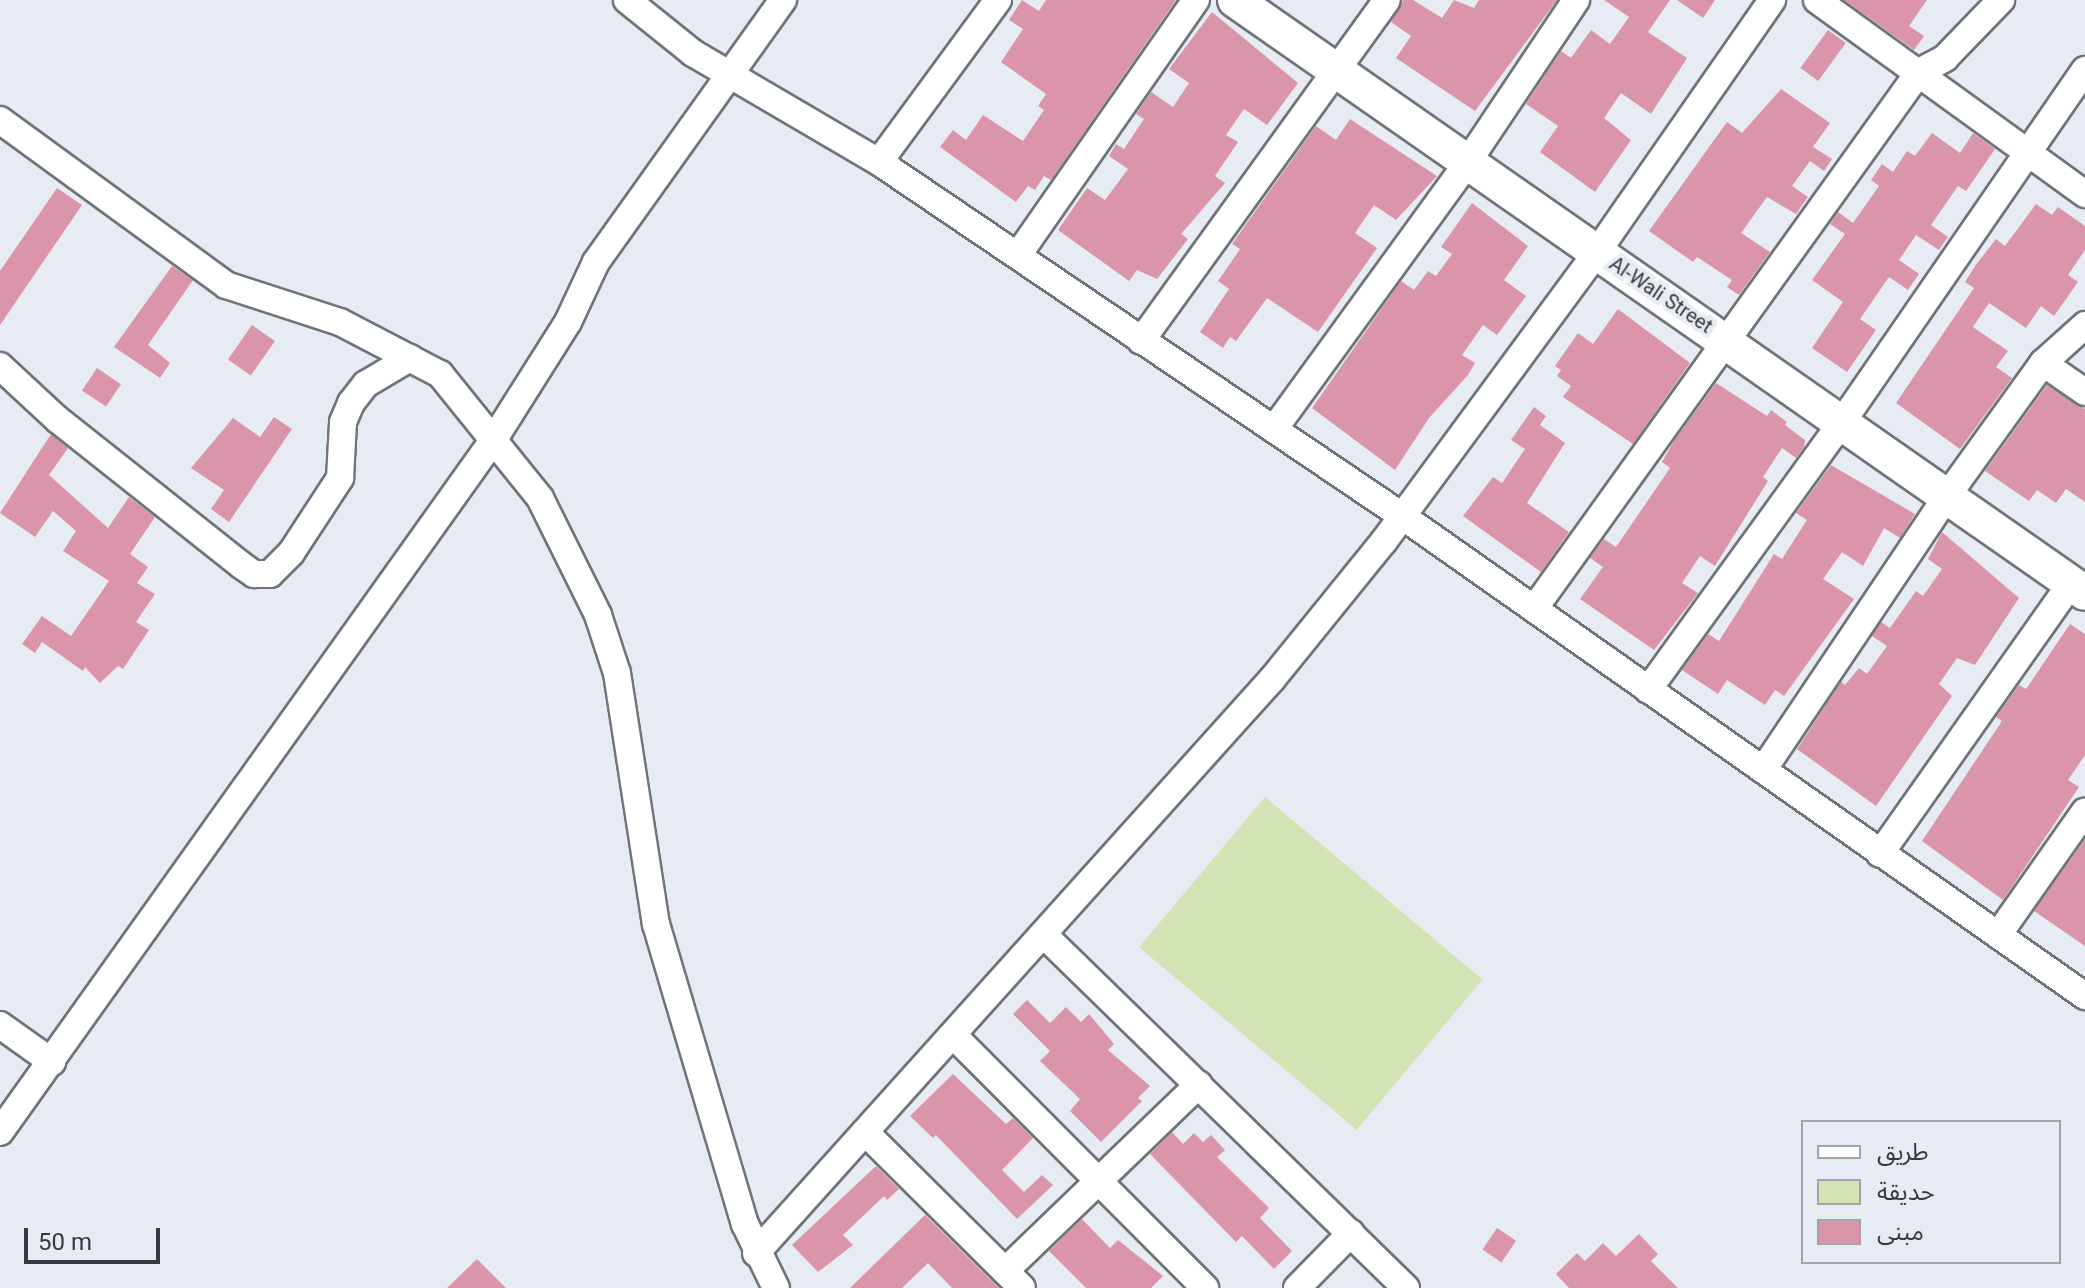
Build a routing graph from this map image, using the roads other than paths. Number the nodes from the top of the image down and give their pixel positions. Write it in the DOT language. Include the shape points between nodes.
graph roads {
  1 [pos="627,0"];
  2 [pos="783,0"];
  3 [pos="998,0"];
  4 [pos="1196,0"];
  5 [pos="1235,0"];
  6 [pos="1387,0"];
  7 [pos="1576,0"];
  8 [pos="1772,0"];
  9 [pos="1817,0"];
  10 [pos="2001,0"];
  11 [pos="2085,70"];
  12 [pos="1919,72"];
  13 [pos="733,74"];
  14 [pos="1335,74"];
  15 [pos="0,120"];
  16 [pos="2027,152"];
  17 [pos="879,162"];
  18 [pos="1467,163"];
  19 [pos="2085,194"];
  20 [pos="1597,252"];
  21 [pos="1018,255"];
  22 [pos="2085,325"];
  23 [pos="1141,341"];
  24 [pos="1730,341"];
  25 [pos="410,358"];
  26 [pos="2043,363"];
  27 [pos="0,366"];
  28 [pos="2085,392"];
  29 [pos="1842,422"];
  30 [pos="1274,429"];
  31 [pos="494,439"];
  32 [pos="1947,496"];
  33 [pos="1402,516"];
  34 [pos="2078,588"];
  35 [pos="1534,609"];
  36 [pos="1648,690"];
  37 [pos="1763,770"];
  38 [pos="2085,811"];
  39 [pos="1880,854"];
  40 [pos="1043,934"];
  41 [pos="1998,935"];
  42 [pos="2085,996"];
  43 [pos="0,1025"];
  44 [pos="954,1036"];
  45 [pos="52,1062"];
  46 [pos="1199,1084"];
  47 [pos="0,1132"];
  48 [pos="865,1132"];
  49 [pos="1100,1181"];
  50 [pos="1351,1233"];
  51 [pos="756,1253"];
  52 [pos="1013,1280"];
  53 [pos="776,1288"];
  54 [pos="1205,1288"];
  55 [pos="1297,1288"];
  56 [pos="1406,1288"];
  1 -- 13 [label="street" via="693,53"];
  2 -- 13 [label="street"];
  3 -- 17 [label="street"];
  4 -- 21 [label="street"];
  5 -- 14 [label="main road, Al-Wali Street"];
  6 -- 14 [label="street"];
  7 -- 18 [label="street"];
  8 -- 20 [label="street"];
  9 -- 12 [label="street"];
  10 -- 12 [label="street" via="1945,58"];
  11 -- 16 [label="street"];
  12 -- 16 [label="street"];
  12 -- 24 [label="street"];
  13 -- 17 [label="street"];
  13 -- 31 [label="street" via="596,262 568,322"];
  14 -- 18 [label="main road, Al-Wali Street"];
  14 -- 23 [label="street"];
  15 -- 25 [label="street" via="226,285 340,322"];
  16 -- 19 [label="street"];
  16 -- 29 [label="street"];
  17 -- 21 [label="street"];
  18 -- 20 [label="main road, Al-Wali Street"];
  18 -- 30 [label="street"];
  20 -- 24 [label="main road, Al-Wali Street"];
  20 -- 33 [label="street"];
  21 -- 23 [label="street"];
  22 -- 26 [label="street"];
  23 -- 30 [label="street"];
  24 -- 29 [label="main road, Al-Wali Street"];
  24 -- 35 [label="street"];
  25 -- 27 [label="street" via="366,384 351,403 343,422 340,478 291,553 270,574 254,574 241,565 57,419"];
  25 -- 31 [label="street" via="440,374"];
  26 -- 28 [label="street"];
  26 -- 32 [label="street"];
  29 -- 32 [label="main road, Al-Wali Street"];
  29 -- 36 [label="street"];
  30 -- 33 [label="street"];
  31 -- 45 [label="street"];
  31 -- 51 [label="street" via="540,498 608,644 637,775 656,924"];
  32 -- 34 [label="main road, Al-Wali Street"];
  32 -- 37 [label="street"];
  33 -- 35 [label="street"];
  33 -- 40 [label="street" via="1273,678"];
  34 -- 39 [label="street"];
  35 -- 36 [label="street"];
  36 -- 37 [label="street"];
  37 -- 39 [label="street"];
  38 -- 41 [label="street"];
  39 -- 41 [label="street"];
  40 -- 44 [label="street"];
  40 -- 46 [label="street"];
  41 -- 42 [label="street"];
  43 -- 45 [label="street"];
  44 -- 48 [label="street"];
  44 -- 49 [label="street"];
  45 -- 47 [label="street"];
  46 -- 49 [label="street"];
  46 -- 50 [label="street"];
  48 -- 51 [label="street"];
  48 -- 52 [label="street"];
  49 -- 52 [label="street"];
  49 -- 54 [label="street"];
  50 -- 55 [label="street"];
  50 -- 56 [label="street"];
  51 -- 53 [label="street"];
}
